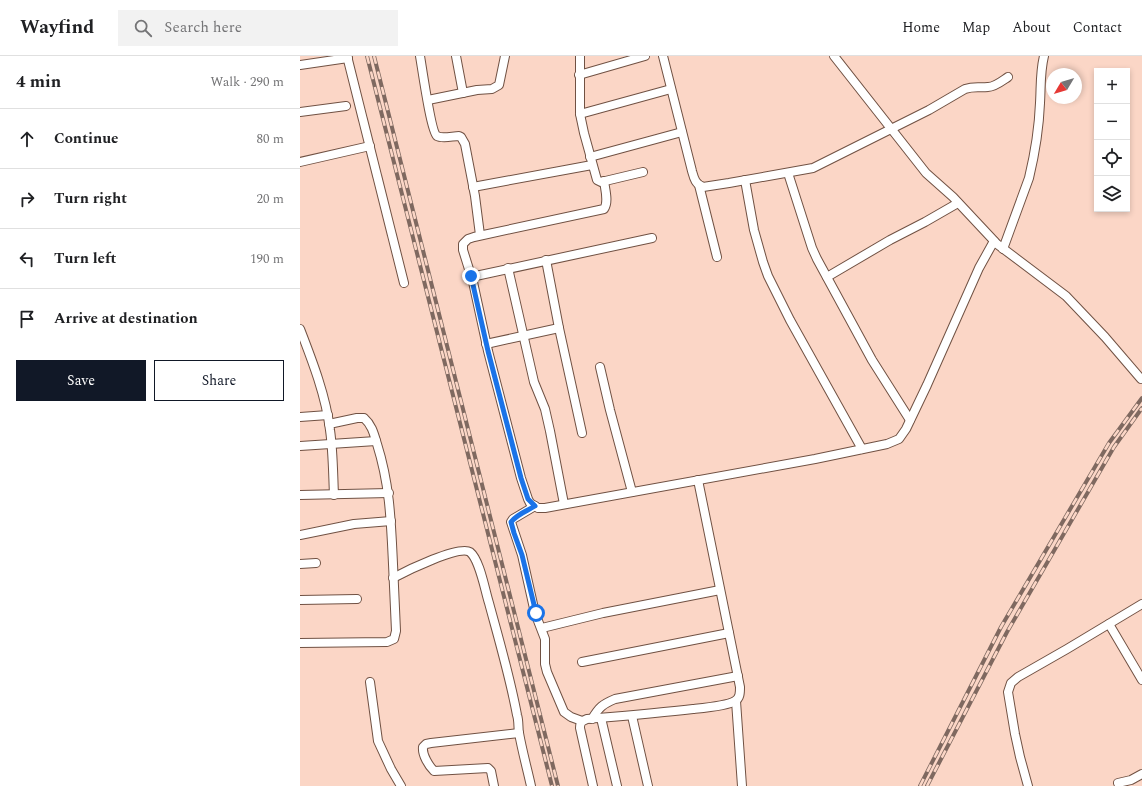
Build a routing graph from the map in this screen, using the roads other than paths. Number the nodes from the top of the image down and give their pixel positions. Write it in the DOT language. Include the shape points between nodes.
graph roads {
  1 [pos="420,56"];
  2 [pos="456,56"];
  3 [pos="505,56"];
  4 [pos="580,56"];
  5 [pos="645,56"];
  6 [pos="663,56"];
  7 [pos="834,56"];
  8 [pos="1044,56"];
  9 [pos="347,57"];
  10 [pos="300,65"];
  11 [pos="579,75"];
  12 [pos="1008,77"];
  13 [pos="672,89"];
  14 [pos="463,93"];
  15 [pos="428,100"];
  16 [pos="346,106"];
  17 [pos="300,112"];
  18 [pos="580,114"];
  19 [pos="891,129"];
  20 [pos="682,132"];
  21 [pos="370,146"];
  22 [pos="591,161"];
  23 [pos="300,162"];
  24 [pos="643,172"];
  25 [pos="788,173"];
  26 [pos="745,180"];
  27 [pos="604,181"];
  28 [pos="699,185"];
  29 [pos="473,187"];
  30 [pos="958,203"];
  31 [pos="480,235"];
  32 [pos="652,238"];
  33 [pos="994,241"];
  34 [pos="1003,249"];
  35 [pos="716,257"];
  36 [pos="546,260"];
  37 [pos="508,268"];
  38 [pos="471,276"];
  39 [pos="827,277"];
  40 [pos="404,283"];
  41 [pos="559,328"];
  42 [pos="300,329"];
  43 [pos="523,336"];
  44 [pos="486,344"];
  45 [pos="600,367"];
  46 [pos="1141,380"];
  47 [pos="328,415"];
  48 [pos="300,417"];
  49 [pos="910,420"];
  50 [pos="329,424"];
  51 [pos="582,433"];
  52 [pos="376,441"];
  53 [pos="331,445"];
  54 [pos="300,446"];
  55 [pos="862,449"];
  56 [pos="698,480"];
  57 [pos="632,492"];
  58 [pos="388,493"];
  59 [pos="300,495"];
  60 [pos="334,495"];
  61 [pos="564,504"];
  62 [pos="535,506"];
  63 [pos="391,521"];
  64 [pos="300,535"];
  65 [pos="316,563"];
  66 [pos="300,564"];
  67 [pos="393,578"];
  68 [pos="720,590"];
  69 [pos="357,599"];
  70 [pos="300,600"];
  71 [pos="1142,604"];
  72 [pos="1109,624"];
  73 [pos="542,628"];
  74 [pos="729,633"];
  75 [pos="300,643"];
  76 [pos="582,662"];
  77 [pos="738,676"];
  78 [pos="1142,680"];
  79 [pos="370,682"];
  80 [pos="736,701"];
  81 [pos="632,716"];
  82 [pos="596,719"];
  83 [pos="582,721"];
  84 [pos="519,733"];
  85 [pos="1142,774"];
  86 [pos="1118,783"];
  87 [pos="401,786"];
  88 [pos="494,786"];
  89 [pos="531,786"];
  90 [pos="593,786"];
  91 [pos="617,786"];
  92 [pos="648,786"];
  93 [pos="742,786"];
  94 [pos="1028,786"];
  1 -- 15 [label="street"];
  2 -- 14 [label="street"];
  3 -- 14 [label="street" via="499,84 492,89"];
  4 -- 11 [label="street"];
  5 -- 11 [label="street"];
  6 -- 13 [label="street"];
  7 -- 19 [label="street"];
  8 -- 34 [label="street" via="1038,133 1032,166"];
  9 -- 10 [label="street"];
  9 -- 21 [label="street"];
  11 -- 18 [label="street"];
  12 -- 19 [label="street" via="988,88 965,89"];
  13 -- 18 [label="street"];
  13 -- 20 [label="street"];
  14 -- 15 [label="street"];
  15 -- 29 [label="street" via="434,133 440,137 459,136 465,144"];
  16 -- 17 [label="street"];
  18 -- 22 [label="street"];
  19 -- 25 [label="street" via="813,168"];
  19 -- 30 [label="street" via="926,173"];
  20 -- 22 [label="street"];
  20 -- 28 [label="street" via="692,171"];
  21 -- 23 [label="street"];
  21 -- 40 [label="street"];
  22 -- 27 [label="street" via="597,180"];
  22 -- 29 [label="street"];
  24 -- 27 [label="street"];
  25 -- 26 [label="street"];
  25 -- 39 [label="street" via="812,248"];
  26 -- 28 [label="street" via="706,187"];
  26 -- 55 [label="street" via="754,230 768,276"];
  27 -- 31 [label="street" via="607,202 604,209"];
  28 -- 35 [label="street"];
  29 -- 31 [label="street"];
  30 -- 33 [label="street"];
  30 -- 39 [label="street"];
  31 -- 38 [label="street" via="462,244"];
  32 -- 36 [label="street"];
  33 -- 34 [label="street"];
  33 -- 49 [label="street" via="979,268"];
  34 -- 46 [label="street" via="1066,296"];
  36 -- 37 [label="street"];
  36 -- 41 [label="street"];
  37 -- 38 [label="street"];
  37 -- 43 [label="street"];
  38 -- 44 [label="street"];
  39 -- 49 [label="street" via="872,360"];
  41 -- 43 [label="street"];
  41 -- 51 [label="street"];
  42 -- 47 [label="street"];
  43 -- 44 [label="street"];
  43 -- 61 [label="street" via="534,382 545,409"];
  44 -- 62 [label="street" via="521,478 528,499"];
  45 -- 57 [label="street"];
  47 -- 48 [label="street"];
  47 -- 50 [label="street"];
  49 -- 55 [label="street" via="899,439"];
  50 -- 52 [label="street" via="364,418 372,428"];
  50 -- 53 [label="street"];
  52 -- 53 [label="street"];
  52 -- 58 [label="street" via="383,462"];
  53 -- 54 [label="street"];
  53 -- 60 [label="street"];
  55 -- 56 [label="street"];
  56 -- 57 [label="street"];
  56 -- 68 [label="street"];
  57 -- 61 [label="street"];
  58 -- 60 [label="street"];
  58 -- 63 [label="street"];
  59 -- 60 [label="street"];
  61 -- 62 [label="street" via="545,508"];
  62 -- 73 [label="street" via="511,522"];
  63 -- 64 [label="street" via="354,524"];
  63 -- 67 [label="street"];
  65 -- 66 [label="street"];
  67 -- 75 [label="street" via="396,631 394,639 390,642"];
  67 -- 84 [label="street" via="455,552 464,550 473,556 495,624 517,714"];
  68 -- 73 [label="street"];
  68 -- 74 [label="street"];
  69 -- 70 [label="street"];
  71 -- 72 [label="street"];
  72 -- 78 [label="street"];
  72 -- 94 [label="street" via="1011,683 1008,692"];
  73 -- 83 [label="street" via="546,643 545,664 561,707 568,716"];
  74 -- 76 [label="street"];
  74 -- 77 [label="street"];
  77 -- 80 [label="street" via="740,693"];
  77 -- 82 [label="street" via="615,699 601,706"];
  79 -- 87 [label="street" via="378,741"];
  80 -- 81 [label="street" via="714,707"];
  80 -- 93 [label="street"];
  81 -- 82 [label="street"];
  81 -- 92 [label="street"];
  82 -- 83 [label="street"];
  82 -- 91 [label="street"];
  83 -- 90 [label="street" via="580,728"];
  84 -- 88 [label="street" via="431,743 423,747 430,768 434,771 488,768"];
  84 -- 89 [label="street"];
  85 -- 86 [label="street"];
}
